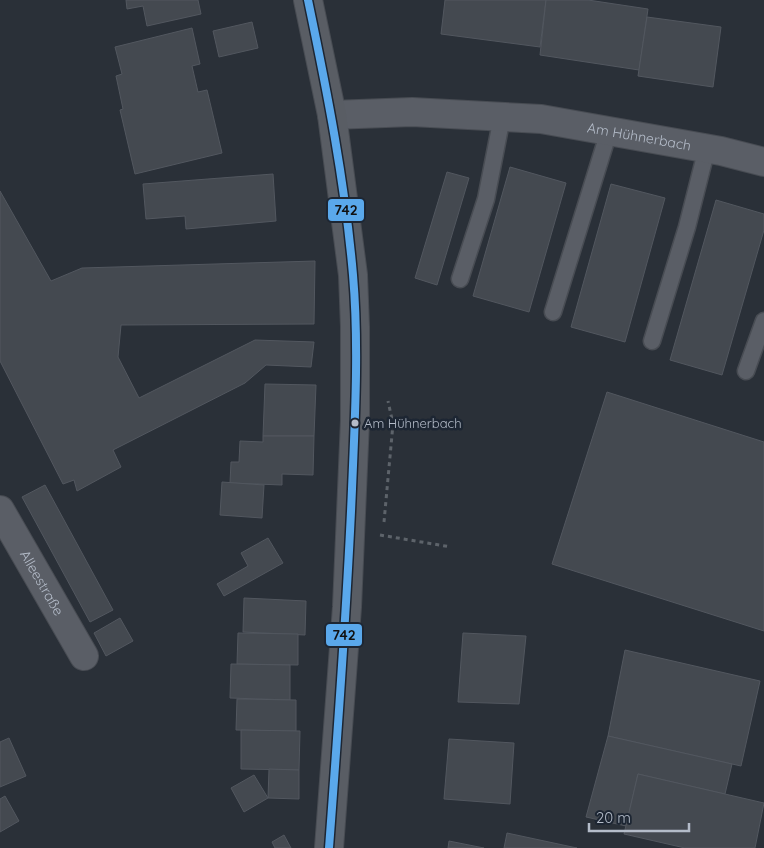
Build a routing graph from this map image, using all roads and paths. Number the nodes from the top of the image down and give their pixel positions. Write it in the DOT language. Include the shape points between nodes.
graph roads {
  1 [pos="308,0"];
  2 [pos="332,115"];
  3 [pos="502,117"];
  4 [pos="609,131"];
  5 [pos="707,148"];
  6 [pos="764,162"];
  7 [pos="460,279"];
  8 [pos="553,312"];
  9 [pos="764,321"];
  10 [pos="652,342"];
  11 [pos="746,371"];
  12 [pos="0,510"];
  13 [pos="380,535"];
  14 [pos="451,547"];
  15 [pos="84,656"];
  16 [pos="329,848"];
  1 -- 2 [label="street"];
  2 -- 3 [label="street, Am Hühnerbach" via="412,112"];
  2 -- 16 [label="street" via="353,275 355,420 347,607"];
  3 -- 4 [label="street, Am Hühnerbach" via="541,119"];
  3 -- 7 [label="lane" via="486,199"];
  4 -- 5 [label="street, Am Hühnerbach"];
  4 -- 8 [label="lane"];
  5 -- 6 [label="street, Am Hühnerbach"];
  5 -- 10 [label="lane"];
  9 -- 11 [label="lane"];
  12 -- 15 [label="street, Alleestraße"];
  13 -- 14 [label="path"];
}
